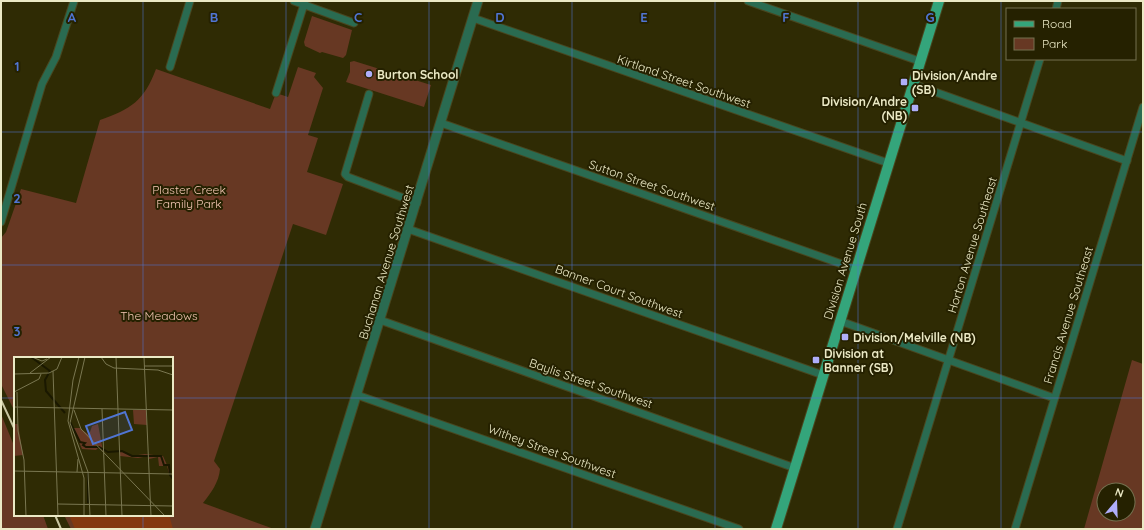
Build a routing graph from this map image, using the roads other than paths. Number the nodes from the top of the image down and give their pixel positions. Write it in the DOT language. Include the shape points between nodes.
graph roads {
  1 [pos="74,1"];
  2 [pos="190,1"];
  3 [pos="294,1"];
  4 [pos="478,1"];
  5 [pos="748,1"];
  6 [pos="939,1"];
  7 [pos="305,3"];
  8 [pos="473,18"];
  9 [pos="354,22"];
  10 [pos="1040,60"];
  11 [pos="920,61"];
  12 [pos="170,67"];
  13 [pos="913,84"];
  14 [pos="276,93"];
  15 [pos="369,94"];
  16 [pos="1143,107"];
  17 [pos="1020,121"];
  18 [pos="441,123"];
  19 [pos="1126,161"];
  20 [pos="888,163"];
  21 [pos="417,202"];
  22 [pos="1,222"];
  23 [pos="408,229"];
  24 [pos="856,269"];
  25 [pos="380,320"];
  26 [pos="840,321"];
  27 [pos="949,360"];
  28 [pos="823,375"];
  29 [pos="357,394"];
  30 [pos="1054,398"];
  31 [pos="795,468"];
  32 [pos="315,529"];
  33 [pos="739,529"];
  34 [pos="776,529"];
  35 [pos="896,529"];
  36 [pos="1015,529"];
  1 -- 22 [label="street" via="56,57 42,84"];
  2 -- 12 [label="street"];
  3 -- 7 [label="street"];
  4 -- 8 [label="street, Buchanan Avenue Southwest"];
  5 -- 11 [label="street"];
  6 -- 11 [label="main road, Division Avenue South"];
  7 -- 9 [label="street"];
  7 -- 14 [label="street"];
  8 -- 18 [label="street, Buchanan Avenue Southwest"];
  8 -- 20 [label="street, Kirtland Street Southwest"];
  10 -- 17 [label="street, Horton Avenue Southeast"];
  11 -- 13 [label="main road, Division Avenue South"];
  13 -- 17 [label="street"];
  13 -- 20 [label="main road, Division Avenue South"];
  15 -- 21 [label="street" via="346,174 348,177"];
  16 -- 19 [label="street, Francis Avenue Southeast"];
  17 -- 19 [label="street"];
  17 -- 27 [label="street, Horton Avenue Southeast"];
  18 -- 21 [label="street, Buchanan Avenue Southwest"];
  18 -- 24 [label="street, Sutton Street Southwest"];
  19 -- 30 [label="street, Francis Avenue Southeast"];
  20 -- 24 [label="main road, Division Avenue South"];
  21 -- 23 [label="street, Buchanan Avenue Southwest"];
  23 -- 25 [label="street, Buchanan Avenue Southwest"];
  23 -- 28 [label="street, Banner Court Southwest"];
  24 -- 26 [label="main road, Division Avenue South"];
  25 -- 29 [label="street, Buchanan Avenue Southwest"];
  25 -- 31 [label="street, Baylis Street Southwest"];
  26 -- 27 [label="street"];
  26 -- 28 [label="main road, Division Avenue South"];
  27 -- 30 [label="street"];
  27 -- 35 [label="street, Horton Avenue Southeast"];
  28 -- 31 [label="main road, Division Avenue South"];
  29 -- 32 [label="street, Buchanan Avenue Southwest"];
  29 -- 33 [label="street, Withey Street Southwest"];
  30 -- 36 [label="street, Francis Avenue Southeast"];
  31 -- 34 [label="main road, Division Avenue South"];
}
